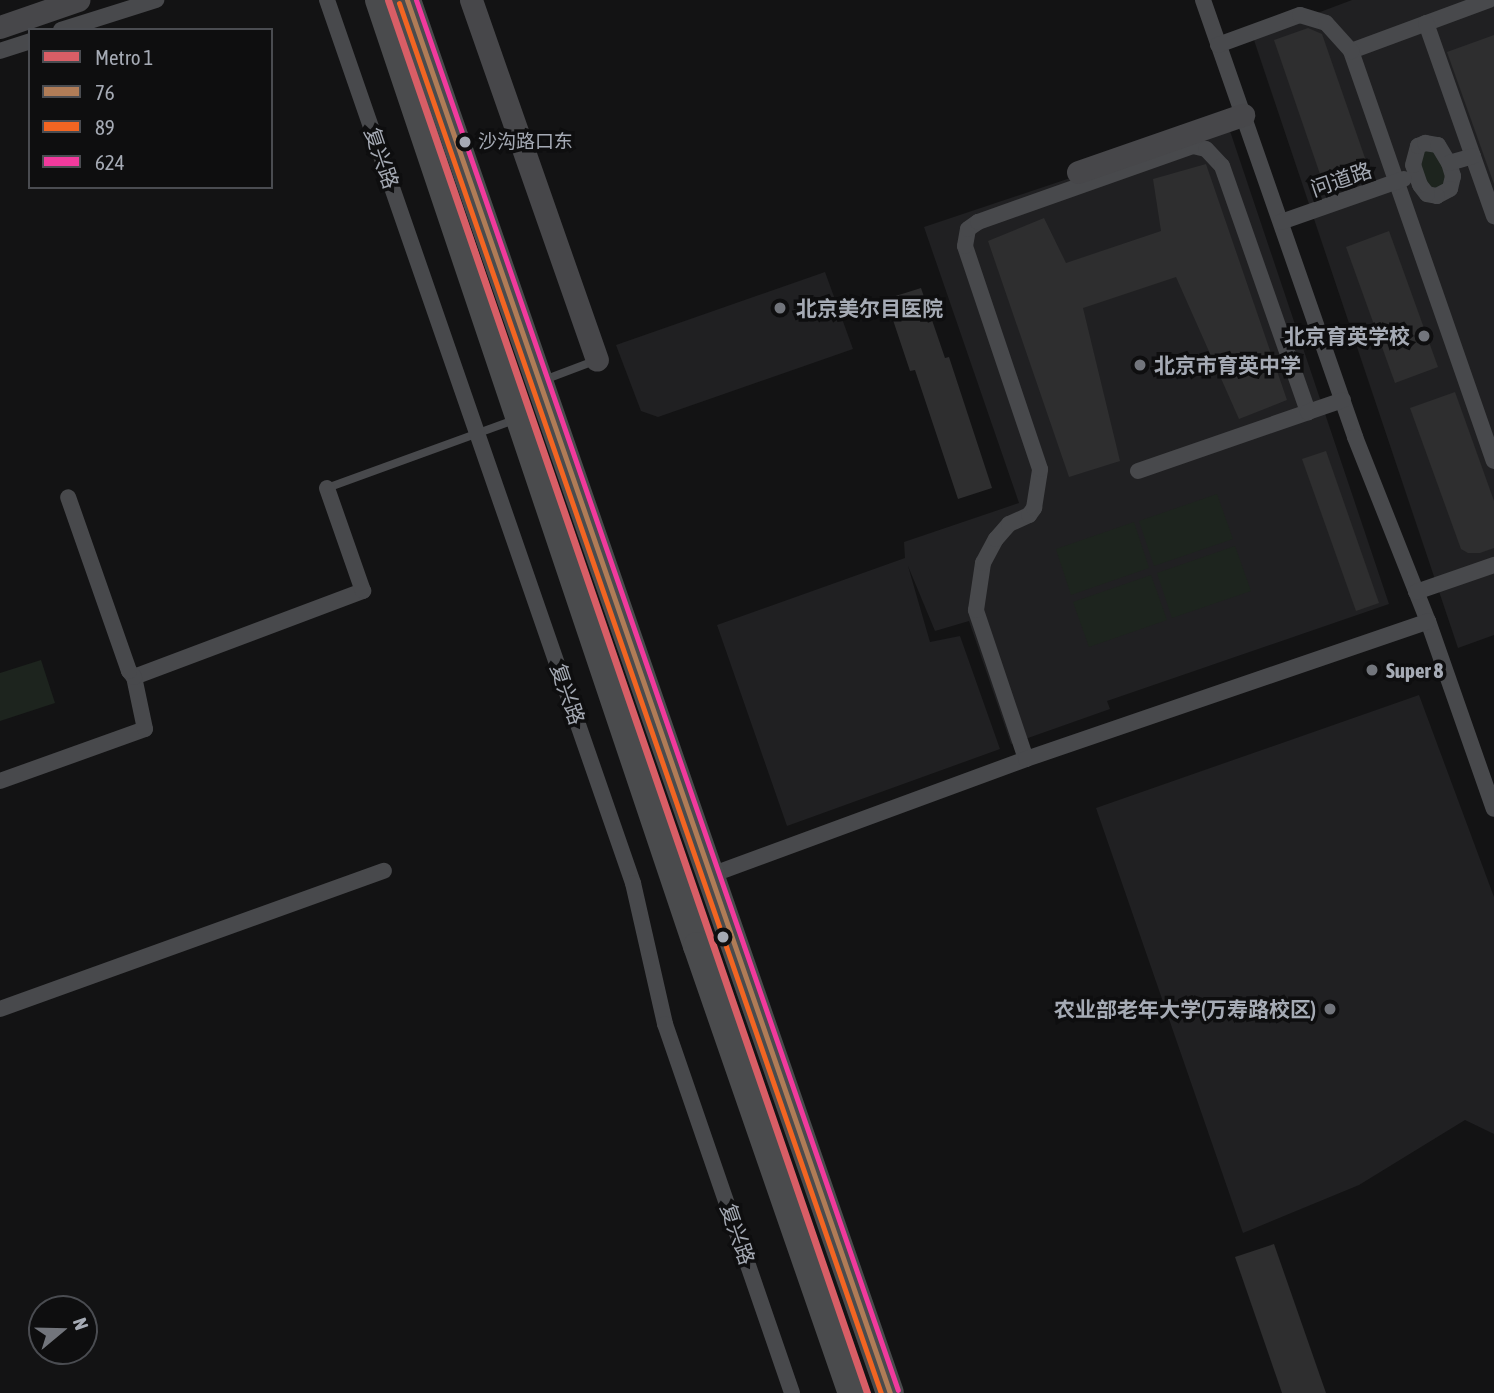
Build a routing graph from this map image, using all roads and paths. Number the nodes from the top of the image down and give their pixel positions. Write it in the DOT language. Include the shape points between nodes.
graph roads {
  1 [pos="78,0"];
  2 [pos="156,0"];
  3 [pos="327,0"];
  4 [pos="379,0"];
  5 [pos="407,0"];
  6 [pos="471,0"];
  7 [pos="1203,0"];
  8 [pos="1489,0"];
  9 [pos="1426,23"];
  10 [pos="0,27"];
  11 [pos="67,28"];
  12 [pos="28,42"];
  13 [pos="1218,45"];
  14 [pos="0,51"];
  15 [pos="1351,51"];
  16 [pos="1243,115"];
  17 [pos="1472,156"];
  18 [pos="1450,163"];
  19 [pos="1078,172"];
  20 [pos="1416,175"];
  21 [pos="1396,182"];
  22 [pos="1494,216"];
  23 [pos="1281,222"];
  24 [pos="597,360"];
  25 [pos="540,382"];
  26 [pos="1343,400"];
  27 [pos="1308,412"];
  28 [pos="518,418"];
  29 [pos="477,434"];
  30 [pos="1494,461"];
  31 [pos="1138,471"];
  32 [pos="327,488"];
  33 [pos="68,497"];
  34 [pos="1494,565"];
  35 [pos="1416,592"];
  36 [pos="1429,621"];
  37 [pos="134,677"];
  38 [pos="1026,759"];
  39 [pos="0,781"];
  40 [pos="1494,809"];
  41 [pos="384,871"];
  42 [pos="711,875"];
  43 [pos="0,1009"];
  44 [pos="792,1393"];
  45 [pos="852,1393"];
  46 [pos="890,1393"];
  1 -- 10 [label="street"];
  2 -- 11 [label="street"];
  3 -- 29 [label="street, 复兴路"];
  4 -- 28 [label="highway"];
  5 -- 25 [label="highway"];
  6 -- 24 [label="street"];
  7 -- 13 [label="street"];
  8 -- 9 [label="street"];
  9 -- 15 [label="street"];
  9 -- 17 [label="street"];
  12 -- 14 [label="street"];
  13 -- 15 [label="street" via="1300,15 1326,23"];
  13 -- 16 [label="street"];
  15 -- 21 [label="street"];
  16 -- 19 [label="street"];
  16 -- 23 [label="street"];
  17 -- 18 [label="street"];
  17 -- 22 [label="street"];
  18 -- 20 [label="street" via="1442,149 1425,143 1414,153"];
  18 -- 20 [label="street" via="1452,184 1440,195 1427,194"];
  20 -- 21 [label="street, 问道路"];
  21 -- 23 [label="street, 问道路"];
  21 -- 30 [label="street"];
  23 -- 26 [label="street"];
  24 -- 25 [label="lane"];
  25 -- 28 [label="lane"];
  25 -- 42 [label="highway"];
  26 -- 27 [label="street"];
  26 -- 35 [label="street"];
  27 -- 31 [label="street"];
  27 -- 38 [label="street" via="1222,166 1206,149 1194,146 968,229 965,246 1040,469 1034,508 1009,524 983,563 976,610"];
  28 -- 29 [label="lane"];
  28 -- 45 [label="highway"];
  29 -- 32 [label="lane"];
  29 -- 44 [label="street, 复兴路" via="633,883 665,1024"];
  32 -- 37 [label="street" via="363,591"];
  33 -- 37 [label="street" via="128,671"];
  34 -- 35 [label="street"];
  35 -- 36 [label="street"];
  36 -- 38 [label="street"];
  36 -- 40 [label="street"];
  37 -- 39 [label="street" via="145,729"];
  38 -- 42 [label="street"];
  41 -- 43 [label="street"];
  42 -- 46 [label="highway"];
}
